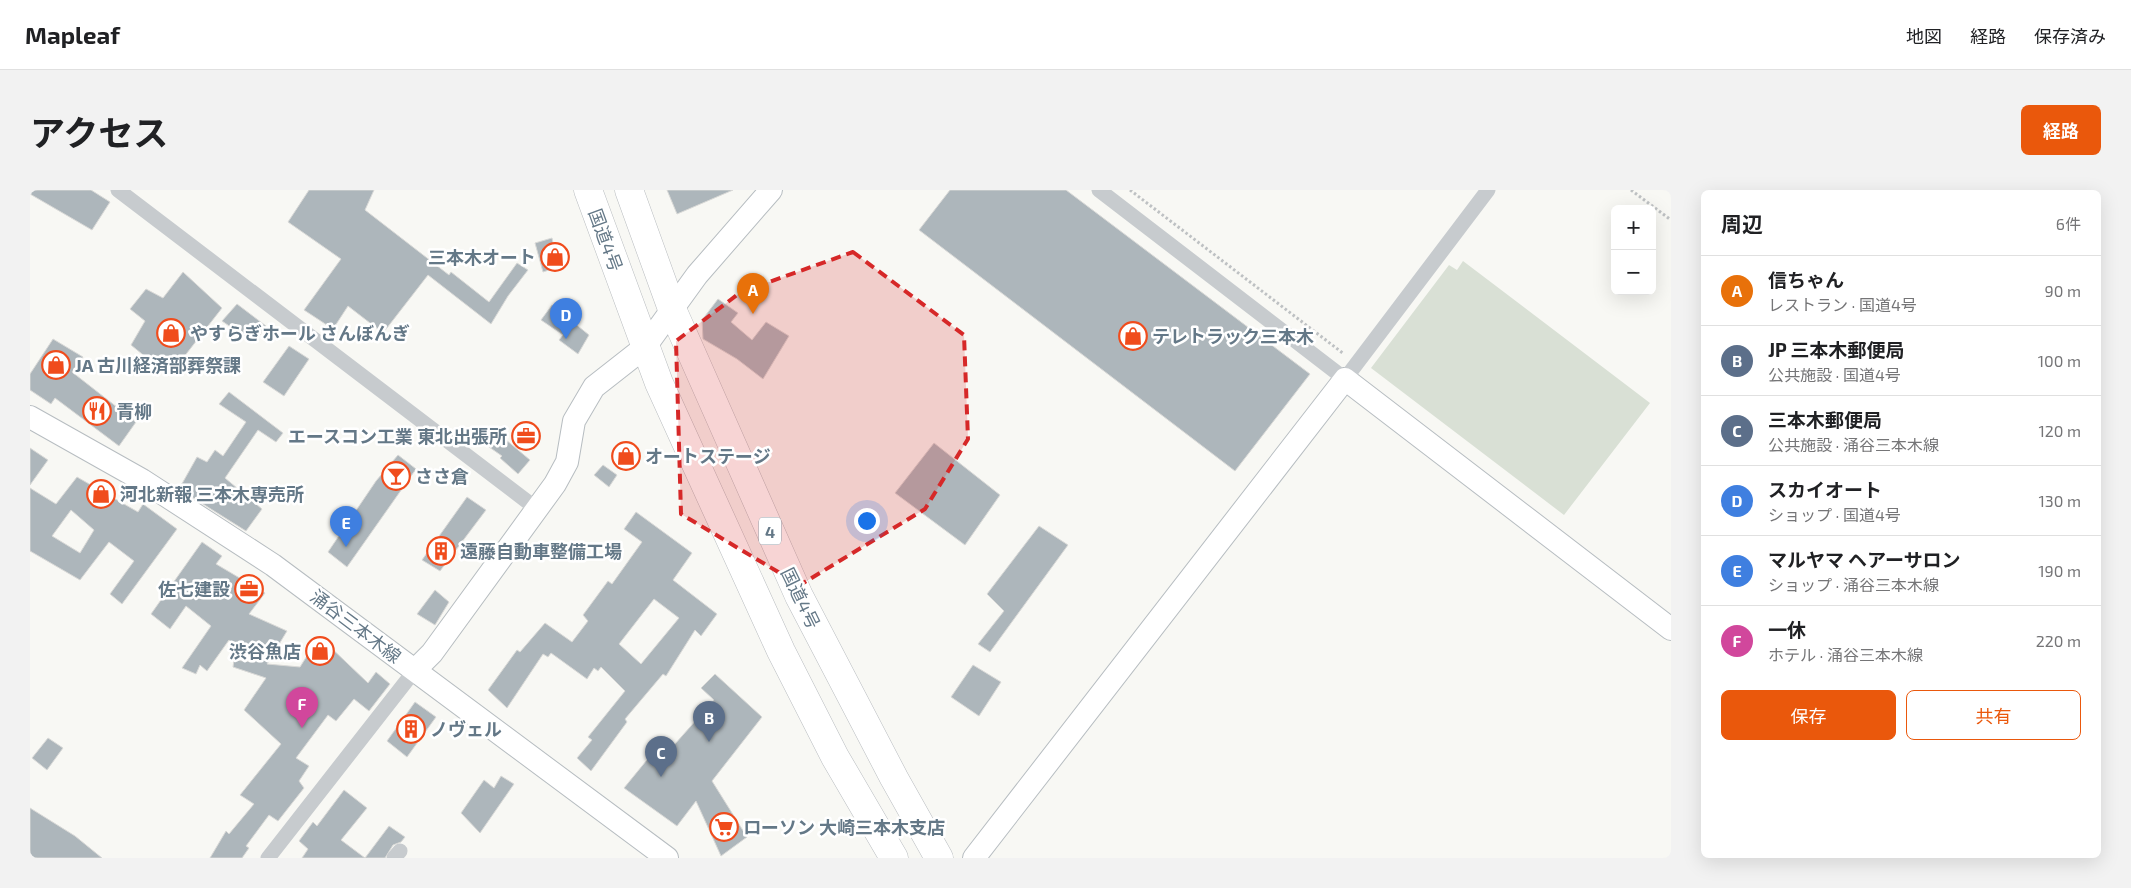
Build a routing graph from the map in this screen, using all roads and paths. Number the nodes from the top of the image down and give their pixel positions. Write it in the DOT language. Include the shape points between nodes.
graph roads {
  1 [pos="118,190"];
  2 [pos="588,190"];
  3 [pos="629,190"];
  4 [pos="772,190"];
  5 [pos="1099,190"];
  6 [pos="1488,190"];
  7 [pos="1631,190"];
  8 [pos="1671,220"];
  9 [pos="672,309"];
  10 [pos="645,347"];
  11 [pos="1345,379"];
  12 [pos="30,417"];
  13 [pos="537,509"];
  14 [pos="1671,629"];
  15 [pos="415,670"];
  16 [pos="268,858"];
  17 [pos="667,858"];
  18 [pos="894,858"];
  19 [pos="939,858"];
  20 [pos="974,858"];
  1 -- 13 [label="street"];
  2 -- 10 [label="highway, 国道4号 / 4"];
  3 -- 9 [label="highway, 国道4号 / 4"];
  4 -- 9 [label="street"];
  5 -- 11 [label="street"];
  6 -- 11 [label="street"];
  7 -- 8 [label="path"];
  9 -- 10 [label="street"];
  9 -- 19 [label="highway, 国道4号 / 4" via="799,596 889,770"];
  10 -- 13 [label="street" via="594,387 582,404 574,420 567,462"];
  10 -- 18 [label="highway, 国道4号 / 4" via="781,651 835,757"];
  11 -- 14 [label="street"];
  11 -- 20 [label="street"];
  12 -- 15 [label="street, 涌谷三本木線" via="200,515"];
  13 -- 15 [label="street" via="432,652"];
  15 -- 16 [label="street"];
  15 -- 17 [label="street, 涌谷三本木線"];
}
